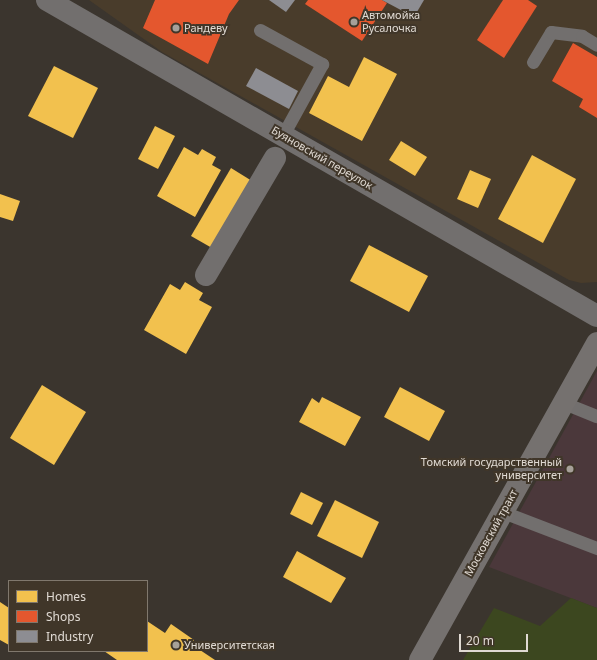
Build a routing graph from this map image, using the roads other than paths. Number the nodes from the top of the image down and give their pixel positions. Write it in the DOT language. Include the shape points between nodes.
graph roads {
  1 [pos="47,0"];
  2 [pos="260,30"];
  3 [pos="597,45"];
  4 [pos="533,62"];
  5 [pos="283,136"];
  6 [pos="275,158"];
  7 [pos="206,275"];
  8 [pos="597,316"];
  9 [pos="597,343"];
  10 [pos="564,403"];
  11 [pos="597,416"];
  12 [pos="503,512"];
  13 [pos="597,548"];
  14 [pos="420,660"];
  1 -- 5 [label="street, Буяновский переулок"];
  2 -- 5 [label="lane" via="322,64"];
  3 -- 4 [label="lane" via="582,36 551,32"];
  5 -- 8 [label="street, Буяновский переулок"];
  6 -- 7 [label="street"];
  9 -- 10 [label="main road, Московский тракт"];
  10 -- 11 [label="lane"];
  10 -- 12 [label="main road, Московский тракт"];
  12 -- 13 [label="lane"];
  12 -- 14 [label="main road, Московский тракт"];
}
